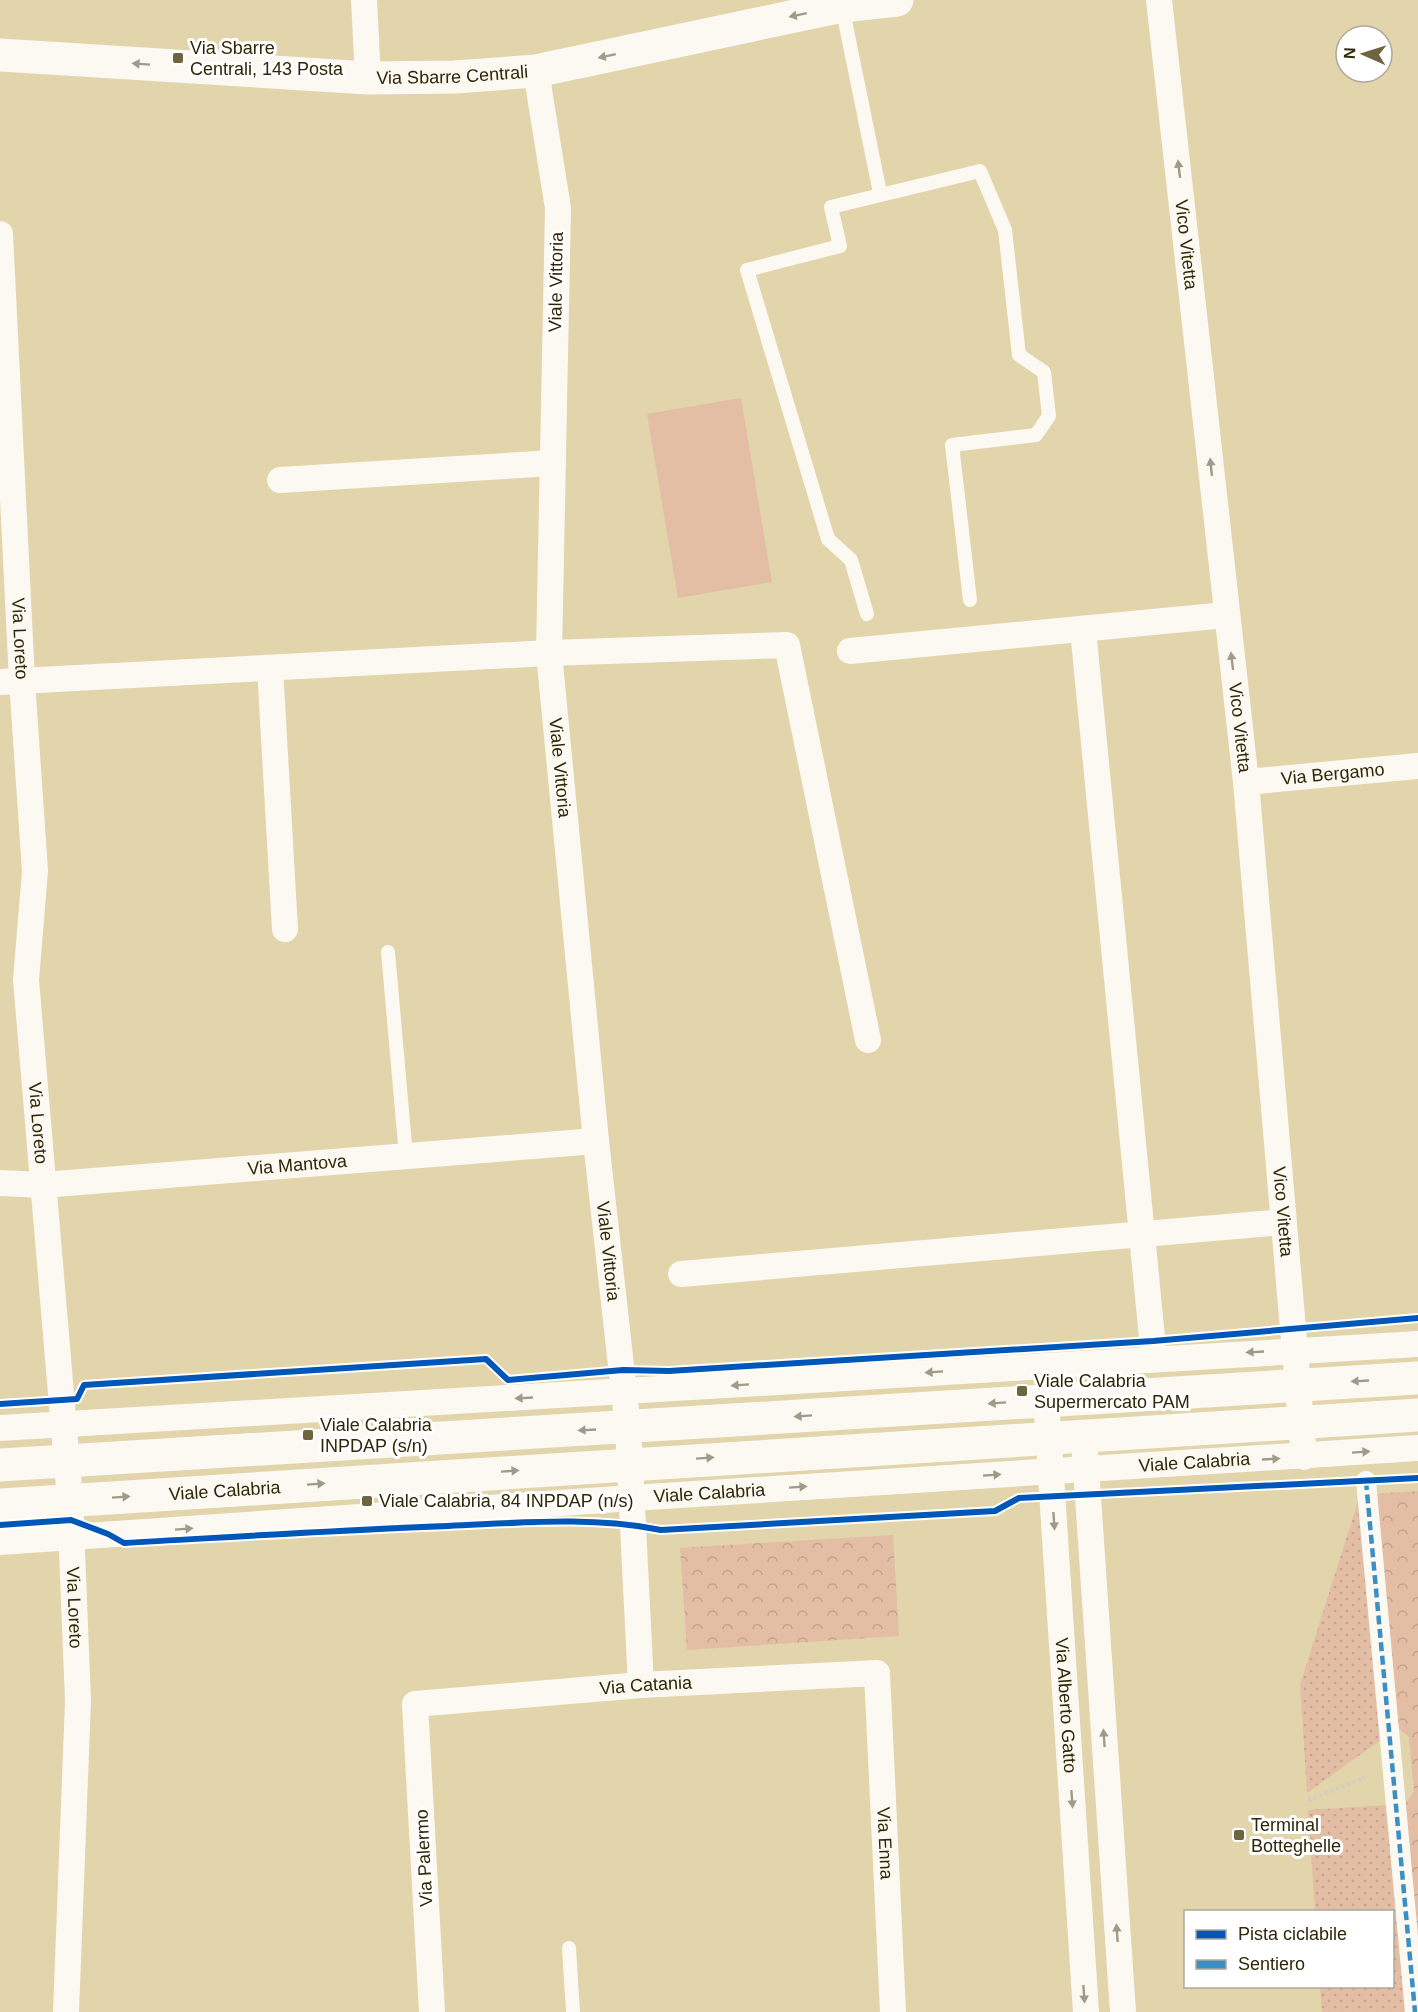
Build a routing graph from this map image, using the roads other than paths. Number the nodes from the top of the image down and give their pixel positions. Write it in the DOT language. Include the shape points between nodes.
graph roads {
  1 [pos="364,0"];
  2 [pos="897,0"];
  3 [pos="1159,0"];
  4 [pos="842,6"];
  5 [pos="0,55"];
  6 [pos="536,72"];
  7 [pos="368,78"];
  8 [pos="880,193"];
  9 [pos="0,234"];
  10 [pos="553,463"];
  11 [pos="280,480"];
  12 [pos="970,600"];
  13 [pos="867,614"];
  14 [pos="1226,615"];
  15 [pos="1083,630"];
  16 [pos="850,651"];
  17 [pos="549,653"];
  18 [pos="270,668"];
  19 [pos="11,682"];
  20 [pos="1418,766"];
  21 [pos="1246,782"];
  22 [pos="285,929"];
  23 [pos="388,952"];
  24 [pos="868,1040"];
  25 [pos="596,1141"];
  26 [pos="406,1156"];
  27 [pos="0,1183"];
  28 [pos="43,1185"];
  29 [pos="1283,1222"];
  30 [pos="1142,1234"];
  31 [pos="681,1274"];
  32 [pos="1418,1344"];
  33 [pos="1294,1350"];
  34 [pos="1154,1358"];
  35 [pos="1418,1378"];
  36 [pos="1297,1384"];
  37 [pos="624,1392"];
  38 [pos="1046,1400"];
  39 [pos="1418,1415"];
  40 [pos="1300,1421"];
  41 [pos="63,1424"];
  42 [pos="0,1428"];
  43 [pos="628,1428"];
  44 [pos="1084,1435"];
  45 [pos="1048,1437"];
  46 [pos="1418,1448"];
  47 [pos="1304,1457"];
  48 [pos="67,1460"];
  49 [pos="630,1463"];
  50 [pos="0,1465"];
  51 [pos="1086,1469"];
  52 [pos="1050,1471"];
  53 [pos="1366,1481"];
  54 [pos="632,1498"];
  55 [pos="70,1500"];
  56 [pos="0,1505"];
  57 [pos="72,1536"];
  58 [pos="0,1542"];
  59 [pos="877,1673"];
  60 [pos="641,1685"];
  61 [pos="416,1704"];
  62 [pos="569,1948"];
  63 [pos="66,2012"];
  64 [pos="432,2012"];
  65 [pos="573,2012"];
  66 [pos="893,2012"];
  67 [pos="1086,2012"];
  68 [pos="1123,2012"];
  69 [pos="1415,2012"];
  1 -- 7 [label="street"];
  2 -- 4 [label="main road, Via Sbarre Centrali"];
  14 -- 3 [label="street, Vico Vitetta, one-way"];
  4 -- 6 [label="main road, Via Sbarre Centrali, one-way"];
  4 -- 8 [label="lane"];
  7 -- 5 [label="main road, Via Sbarre Centrali, one-way"];
  6 -- 7 [label="main road, Via Sbarre Centrali"];
  6 -- 10 [label="street, Viale Vittoria" via="558,207"];
  8 -- 12 [label="lane" via="980,171 1005,231 1019,355 1044,372 1049,416 1036,435 952,445"];
  8 -- 13 [label="lane" via="831,207 840,246 747,270 828,539 851,560"];
  9 -- 19 [label="street, Via Loreto"];
  10 -- 11 [label="street"];
  10 -- 17 [label="street, Viale Vittoria"];
  14 -- 15 [label="street"];
  21 -- 14 [label="street, Vico Vitetta, one-way"];
  15 -- 16 [label="street"];
  15 -- 30 [label="street"];
  17 -- 18 [label="street"];
  17 -- 24 [label="street" via="788,645"];
  17 -- 25 [label="street, Viale Vittoria"];
  18 -- 19 [label="street"];
  18 -- 22 [label="street"];
  19 -- 28 [label="street, Via Loreto" via="35,871 26,980"];
  20 -- 21 [label="street, Via Bergamo"];
  21 -- 29 [label="street, Vico Vitetta"];
  23 -- 26 [label="lane"];
  25 -- 26 [label="street, Via Mantova"];
  25 -- 37 [label="street, Viale Vittoria"];
  26 -- 28 [label="street, Via Mantova"];
  27 -- 28 [label="street, Via Mantova"];
  28 -- 41 [label="street, Via Loreto"];
  29 -- 30 [label="street"];
  29 -- 33 [label="street, Vico Vitetta"];
  30 -- 31 [label="street"];
  30 -- 34 [label="street"];
  32 -- 33 [label="street"];
  33 -- 34 [label="street, one-way"];
  33 -- 36 [label="street, Vico Vitetta"];
  34 -- 37 [label="street, one-way"];
  35 -- 36 [label="main road, one-way"];
  36 -- 38 [label="main road"];
  36 -- 40 [label="street, Vico Vitetta"];
  37 -- 41 [label="street, one-way"];
  37 -- 43 [label="street, Viale Vittoria"];
  38 -- 43 [label="main road, one-way"];
  38 -- 45 [label="street, Via Alberto Gatto"];
  39 -- 40 [label="main road, Viale Calabria"];
  40 -- 44 [label="main road, Viale Calabria"];
  40 -- 47 [label="street, Vico Vitetta"];
  41 -- 42 [label="street"];
  41 -- 48 [label="street, Via Loreto"];
  43 -- 48 [label="main road, one-way"];
  43 -- 49 [label="street, Viale Vittoria"];
  44 -- 45 [label="main road, Viale Calabria"];
  44 -- 51 [label="street"];
  49 -- 45 [label="main road, Viale Calabria, one-way"];
  45 -- 52 [label="street, Via Alberto Gatto"];
  47 -- 46 [label="street, Viale Calabria, one-way"];
  51 -- 47 [label="street, Viale Calabria, one-way"];
  48 -- 50 [label="main road"];
  48 -- 55 [label="street, Via Loreto"];
  49 -- 54 [label="street, Viale Vittoria"];
  55 -- 49 [label="main road, Viale Calabria, one-way"];
  51 -- 52 [label="street, Viale Calabria"];
  68 -- 51 [label="street, one-way"];
  54 -- 52 [label="street, Viale Calabria, one-way"];
  52 -- 67 [label="street, Via Alberto Gatto, one-way"];
  53 -- 69 [label="street"];
  57 -- 54 [label="street, Viale Calabria, one-way"];
  54 -- 60 [label="street, Viale Vittoria"];
  55 -- 56 [label="main road, Viale Calabria"];
  55 -- 57 [label="street, Via Loreto"];
  57 -- 58 [label="street, Viale Calabria"];
  57 -- 63 [label="street, Via Loreto" via="78,1701"];
  59 -- 60 [label="street, Via Catania"];
  59 -- 66 [label="street, Via Enna"];
  60 -- 61 [label="street, Via Catania"];
  61 -- 64 [label="street, Via Palermo"];
  62 -- 65 [label="lane"];
}
